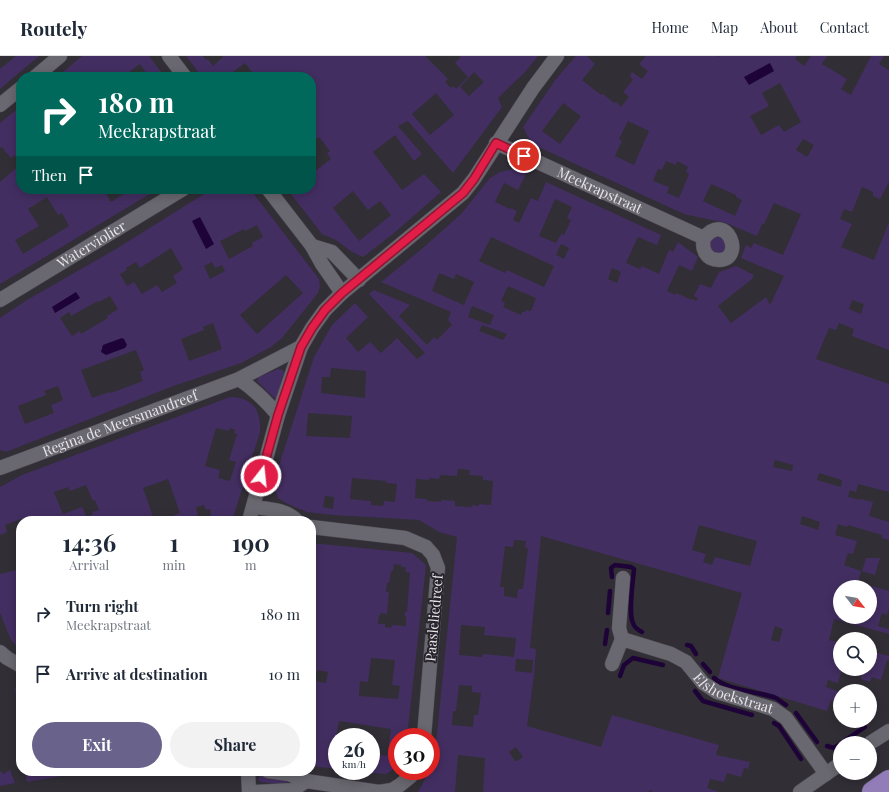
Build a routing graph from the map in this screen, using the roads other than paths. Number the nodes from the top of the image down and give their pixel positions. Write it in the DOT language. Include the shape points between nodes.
graph roads {
  1 [pos="60,56"];
  2 [pos="169,56"];
  3 [pos="557,56"];
  4 [pos="41,72"];
  5 [pos="181,72"];
  6 [pos="16,92"];
  7 [pos="0,105"];
  8 [pos="496,143"];
  9 [pos="175,194"];
  10 [pos="272,194"];
  11 [pos="704,238"];
  12 [pos="312,246"];
  13 [pos="360,280"];
  14 [pos="342,293"];
  15 [pos="0,300"];
  16 [pos="301,347"];
  17 [pos="239,379"];
  18 [pos="278,415"];
  19 [pos="0,468"];
  20 [pos="253,507"];
  21 [pos="250,516"];
  22 [pos="293,516"];
  23 [pos="316,528"];
  24 [pos="623,578"];
  25 [pos="622,639"];
  26 [pos="0,652"];
  27 [pos="16,663"];
  28 [pos="612,664"];
  29 [pos="425,728"];
  30 [pos="889,731"];
  31 [pos="877,739"];
  32 [pos="833,769"];
  33 [pos="826,774"];
  34 [pos="248,776"];
  35 [pos="294,776"];
  36 [pos="406,780"];
  37 [pos="306,781"];
  38 [pos="889,781"];
  39 [pos="249,792"];
  40 [pos="255,792"];
  41 [pos="800,792"];
  42 [pos="873,792"];
  1 -- 4 [label="street"];
  2 -- 5 [label="street"];
  3 -- 8 [label="street"];
  6 -- 7 [label="street"];
  8 -- 11 [label="street, Meekrapstraat"];
  8 -- 13 [label="street" via="463,193"];
  9 -- 15 [label="street, Waterviolier"];
  10 -- 12 [label="street"];
  12 -- 13 [label="street" via="332,252"];
  12 -- 14 [label="street"];
  13 -- 14 [label="street"];
  14 -- 16 [label="street" via="325,310"];
  16 -- 17 [label="street, Regina de Meersmandreef"];
  16 -- 18 [label="street"];
  17 -- 18 [label="street" via="252,387"];
  17 -- 19 [label="street, Regina de Meersmandreef"];
  18 -- 20 [label="street"];
  20 -- 21 [label="street"];
  20 -- 22 [label="street"];
  23 -- 29 [label="street, Paasleliedreef" via="405,538 426,548 433,556 438,568"];
  24 -- 25 [label="street" via="619,628"];
  25 -- 28 [label="street"];
  25 -- 33 [label="street, Elshoekstraat" via="671,654 686,662 703,683 718,692 773,709 786,718"];
  26 -- 27 [label="street"];
  30 -- 31 [label="street"];
  32 -- 33 [label="street"];
  33 -- 41 [label="street"];
  34 -- 39 [label="street"];
  35 -- 37 [label="street"];
  36 -- 37 [label="street" via="392,790 379,792"];
  37 -- 40 [label="street" via="293,790"];
  38 -- 42 [label="highway"];
}
